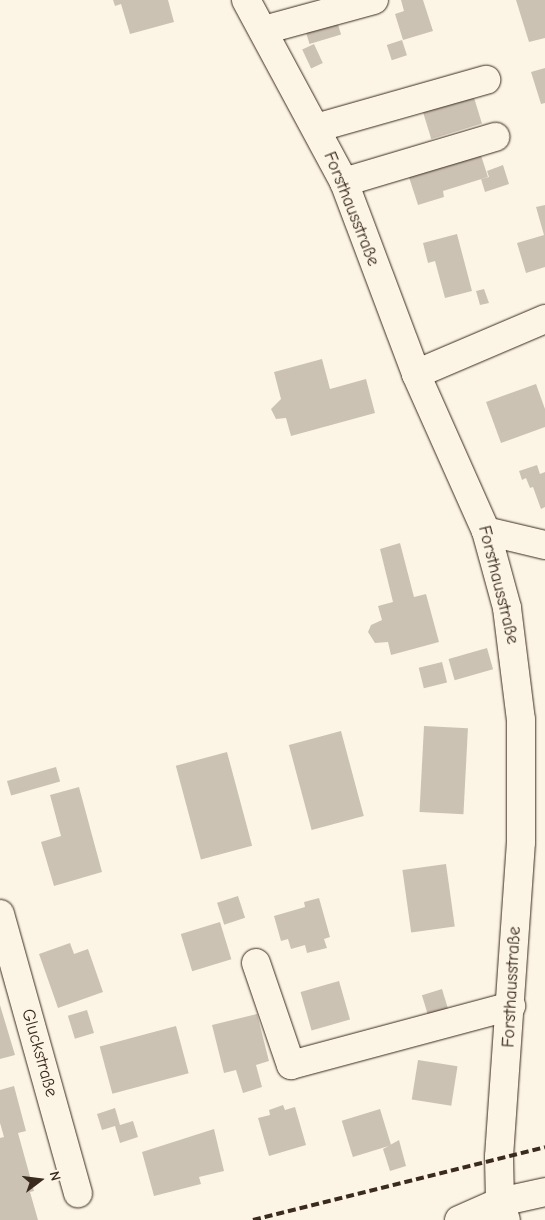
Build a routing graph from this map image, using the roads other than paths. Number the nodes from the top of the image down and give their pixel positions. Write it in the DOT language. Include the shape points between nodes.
graph roads {
  1 [pos="246,0"];
  2 [pos="374,0"];
  3 [pos="264,30"];
  4 [pos="486,80"];
  5 [pos="316,128"];
  6 [pos="495,137"];
  7 [pos="344,182"];
  8 [pos="545,320"];
  9 [pos="416,374"];
  10 [pos="486,531"];
  11 [pos="545,545"];
  12 [pos="0,914"];
  13 [pos="256,964"];
  14 [pos="511,1006"];
  15 [pos="545,1192"];
  16 [pos="78,1193"];
  17 [pos="503,1211"];
  18 [pos="459,1220"];
  1 -- 3 [label="street, Forsthausstraße"];
  2 -- 3 [label="street"];
  3 -- 5 [label="street, Forsthausstraße"];
  4 -- 5 [label="street"];
  5 -- 7 [label="street, Forsthausstraße"];
  6 -- 7 [label="street"];
  7 -- 9 [label="street, Forsthausstraße"];
  8 -- 9 [label="street"];
  9 -- 10 [label="street, Forsthausstraße"];
  10 -- 11 [label="street"];
  10 -- 14 [label="street, Forsthausstraße" via="508,608 521,720 521,842"];
  12 -- 16 [label="street, Gluckstraße"];
  13 -- 14 [label="street" via="290,1065"];
  14 -- 17 [label="street, Forsthausstraße" via="499,1157"];
  15 -- 17 [label="street"];
  17 -- 18 [label="street"];
}
